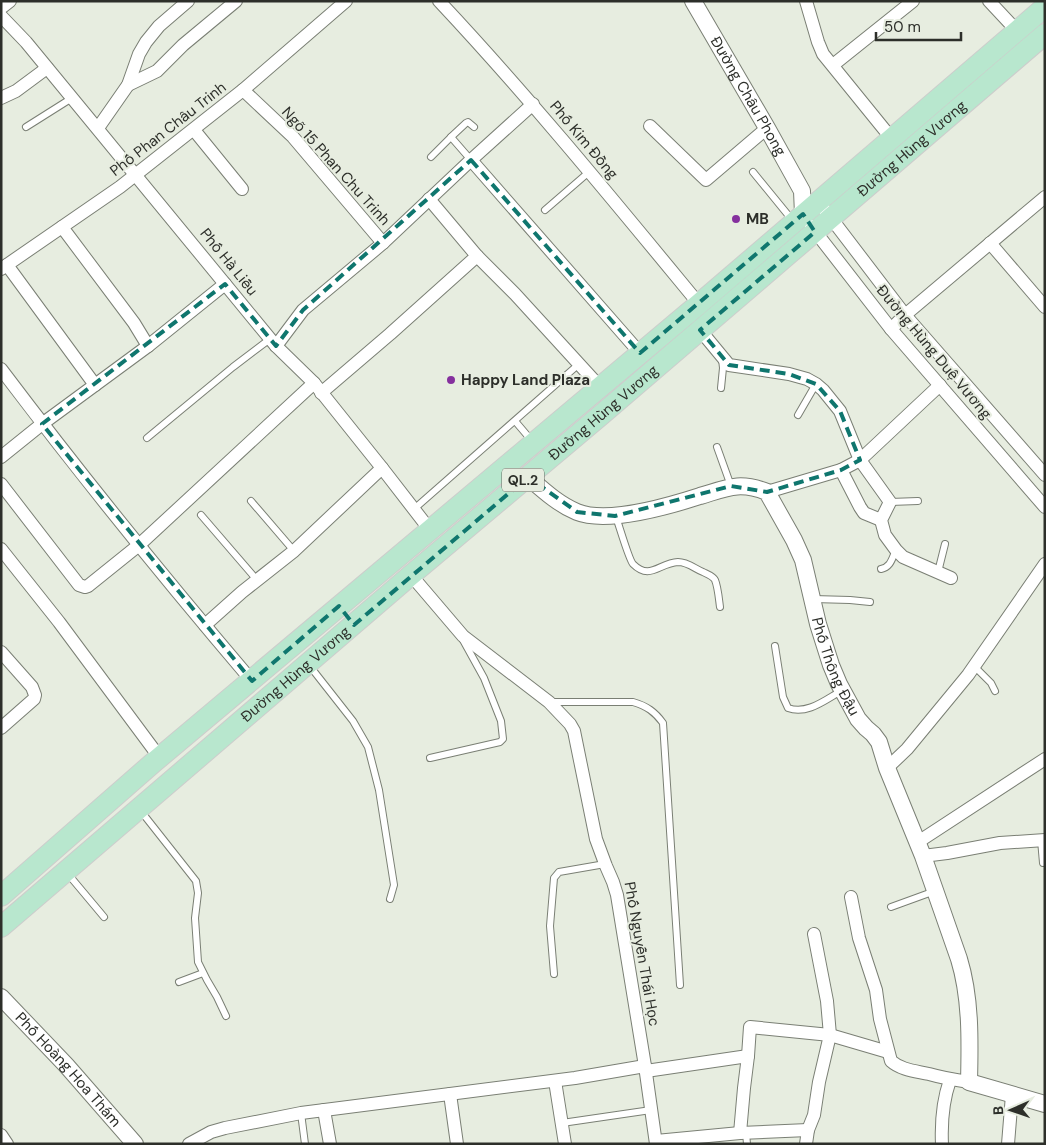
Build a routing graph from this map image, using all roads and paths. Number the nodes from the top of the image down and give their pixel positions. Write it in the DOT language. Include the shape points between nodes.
graph roads {
  1 [pos="10,1"];
  2 [pos="188,1"];
  3 [pos="236,1"];
  4 [pos="346,1"];
  5 [pos="438,1"];
  6 [pos="693,1"];
  7 [pos="806,1"];
  8 [pos="913,1"];
  9 [pos="989,1"];
  10 [pos="1045,7"];
  11 [pos="1,8"];
  12 [pos="1,16"];
  13 [pos="1017,30"];
  14 [pos="1042,40"];
  15 [pos="833,65"];
  16 [pos="47,68"];
  17 [pos="128,85"];
  18 [pos="243,90"];
  19 [pos="1,98"];
  20 [pos="72,98"];
  21 [pos="533,104"];
  22 [pos="650,126"];
  23 [pos="26,127"];
  24 [pos="474,127"];
  25 [pos="98,128"];
  26 [pos="767,128"];
  27 [pos="194,130"];
  28 [pos="451,137"];
  29 [pos="892,139"];
  30 [pos="431,157"];
  31 [pos="471,160"];
  32 [pos="589,172"];
  33 [pos="753,172"];
  34 [pos="136,175"];
  35 [pos="242,189"];
  36 [pos="1045,196"];
  37 [pos="429,199"];
  38 [pos="804,207"];
  39 [pos="545,210"];
  40 [pos="830,218"];
  41 [pos="62,227"];
  42 [pos="815,232"];
  43 [pos="383,243"];
  44 [pos="990,243"];
  45 [pos="477,256"];
  46 [pos="4,267"];
  47 [pos="226,284"];
  48 [pos="699,304"];
  49 [pos="1045,306"];
  50 [pos="905,315"];
  51 [pos="891,329"];
  52 [pos="700,330"];
  53 [pos="273,342"];
  54 [pos="148,346"];
  55 [pos="640,353"];
  56 [pos="720,353"];
  57 [pos="579,364"];
  58 [pos="1,369"];
  59 [pos="816,384"];
  60 [pos="95,385"];
  61 [pos="940,385"];
  62 [pos="600,387"];
  63 [pos="317,388"];
  64 [pos="721,388"];
  65 [pos="798,415"];
  66 [pos="515,421"];
  67 [pos="42,424"];
  68 [pos="147,438"];
  69 [pos="533,443"];
  70 [pos="717,447"];
  71 [pos="1,457"];
  72 [pos="860,460"];
  73 [pos="382,468"];
  74 [pos="841,470"];
  75 [pos="1045,475"];
  76 [pos="528,476"];
  77 [pos="1,484"];
  78 [pos="731,486"];
  79 [pos="767,492"];
  80 [pos="918,500"];
  81 [pos="251,502"];
  82 [pos="890,502"];
  83 [pos="1045,507"];
  84 [pos="414,509"];
  85 [pos="202,516"];
  86 [pos="615,516"];
  87 [pos="881,520"];
  88 [pos="430,530"];
  89 [pos="945,544"];
  90 [pos="139,545"];
  91 [pos="1,549"];
  92 [pos="896,550"];
  93 [pos="294,551"];
  94 [pos="1045,564"];
  95 [pos="881,569"];
  96 [pos="938,572"];
  97 [pos="411,575"];
  98 [pos="951,578"];
  99 [pos="257,580"];
  100 [pos="813,599"];
  101 [pos="870,602"];
  102 [pos="339,606"];
  103 [pos="720,607"];
  104 [pos="204,625"];
  105 [pos="354,625"];
  106 [pos="463,636"];
  107 [pos="775,646"];
  108 [pos="1,652"];
  109 [pos="308,664"];
  110 [pos="974,666"];
  111 [pos="252,680"];
  112 [pos="842,690"];
  113 [pos="995,691"];
  114 [pos="549,702"];
  115 [pos="1,728"];
  116 [pos="160,758"];
  117 [pos="430,758"];
  118 [pos="1045,759"];
  119 [pos="887,768"];
  120 [pos="139,809"];
  121 [pos="1043,840"];
  122 [pos="920,849"];
  123 [pos="1043,863"];
  124 [pos="605,864"];
  125 [pos="66,872"];
  126 [pos="936,891"];
  127 [pos="1,896"];
  128 [pos="851,897"];
  129 [pos="390,899"];
  130 [pos="891,907"];
  131 [pos="104,917"];
  132 [pos="1,927"];
  133 [pos="814,934"];
  134 [pos="203,972"];
  135 [pos="554,974"];
  136 [pos="178,982"];
  137 [pos="680,985"];
  138 [pos="1,996"];
  139 [pos="226,1016"];
  140 [pos="830,1035"];
  141 [pos="888,1052"];
  142 [pos="748,1056"];
  143 [pos="646,1068"];
  144 [pos="950,1080"];
  145 [pos="555,1081"];
  146 [pos="969,1082"];
  147 [pos="450,1094"];
  148 [pos="1012,1095"];
  149 [pos="1045,1104"];
  150 [pos="324,1110"];
  151 [pos="651,1110"];
  152 [pos="301,1113"];
  153 [pos="562,1123"];
  154 [pos="808,1130"];
  155 [pos="1,1135"];
  156 [pos="744,1137"];
  157 [pos="656,1142"];
  158 [pos="7,1144"];
  159 [pos="135,1144"];
  160 [pos="189,1144"];
  161 [pos="305,1144"];
  162 [pos="330,1144"];
  163 [pos="457,1144"];
  164 [pos="566,1144"];
  165 [pos="806,1144"];
  166 [pos="942,1144"];
  167 [pos="1008,1144"];
  1 -- 11 [label="street"];
  2 -- 17 [label="street" via="146,42"];
  3 -- 17 [label="street" via="157,71"];
  4 -- 18 [label="street, Phố Phan Châu Trinh"];
  5 -- 21 [label="street, Phố Kim Đồng"];
  6 -- 26 [label="street, Đường Châu Phong"];
  7 -- 15 [label="street" via="823,54"];
  8 -- 15 [label="street"];
  9 -- 13 [label="street"];
  10 -- 13 [label="main road, Đường Hùng Vương / QL.2"];
  12 -- 16 [label="street, Phố Hà Liễu"];
  13 -- 29 [label="main road, Đường Hùng Vương / QL.2"];
  14 -- 40 [label="main road, Đường Hùng Vương / QL.2"];
  15 -- 29 [label="street"];
  16 -- 19 [label="street"];
  16 -- 20 [label="street, Phố Hà Liễu"];
  17 -- 25 [label="street"];
  18 -- 27 [label="street, Phố Phan Châu Trinh"];
  18 -- 43 [label="street, Ngõ 15 Phan Chu Trinh" via="293,137"];
  20 -- 23 [label="lane"];
  20 -- 25 [label="street, Phố Hà Liễu"];
  21 -- 31 [label="street"];
  21 -- 32 [label="street, Phố Kim Đồng"];
  22 -- 26 [label="street" via="706,180"];
  24 -- 28 [label="lane" via="468,122"];
  25 -- 34 [label="street, Phố Hà Liễu"];
  26 -- 38 [label="street, Đường Châu Phong"];
  27 -- 34 [label="street, Phố Phan Châu Trinh"];
  27 -- 35 [label="street"];
  28 -- 30 [label="lane"];
  28 -- 31 [label="lane"];
  29 -- 38 [label="main road, Đường Hùng Vương / QL.2"];
  31 -- 37 [label="street"];
  31 -- 55 [label="street"];
  32 -- 39 [label="lane"];
  32 -- 48 [label="street, Phố Kim Đồng"];
  33 -- 38 [label="lane"];
  34 -- 41 [label="street, Phố Phan Châu Trinh"];
  34 -- 47 [label="street, Phố Hà Liễu"];
  36 -- 44 [label="street"];
  37 -- 43 [label="street"];
  37 -- 45 [label="street"];
  38 -- 40 [label="street, Đường Hùng Duệ Vương"];
  38 -- 42 [label="street, Đường Hùng Duệ Vương"];
  38 -- 48 [label="main road, Đường Hùng Vương / QL.2"];
  40 -- 42 [label="main road, Đường Hùng Vương / QL.2"];
  40 -- 50 [label="street, Đường Hùng Duệ Vương"];
  41 -- 46 [label="street, Phố Phan Châu Trinh"];
  41 -- 54 [label="street"];
  42 -- 51 [label="street, Đường Hùng Duệ Vương"];
  42 -- 52 [label="main road, Đường Hùng Vương / QL.2"];
  43 -- 53 [label="street" via="303,310"];
  44 -- 49 [label="street"];
  44 -- 50 [label="street"];
  45 -- 57 [label="street"];
  45 -- 63 [label="street" via="390,334"];
  46 -- 60 [label="street"];
  47 -- 53 [label="street, Phố Hà Liễu"];
  47 -- 54 [label="street"];
  48 -- 55 [label="main road, Đường Hùng Vương / QL.2"];
  50 -- 51 [label="street"];
  50 -- 75 [label="street, Đường Hùng Duệ Vương"];
  51 -- 61 [label="street, Đường Hùng Duệ Vương"];
  52 -- 56 [label="street"];
  52 -- 76 [label="main road, Đường Hùng Vương / QL.2"];
  53 -- 63 [label="street, Phố Hà Liễu"];
  53 -- 68 [label="lane" via="226,373"];
  54 -- 60 [label="street"];
  55 -- 62 [label="main road, Đường Hùng Vương / QL.2"];
  56 -- 59 [label="street" via="729,365 790,374"];
  56 -- 64 [label="lane" via="723,368"];
  57 -- 62 [label="street"];
  57 -- 66 [label="lane"];
  58 -- 67 [label="street"];
  59 -- 65 [label="lane"];
  59 -- 72 [label="street" via="840,411"];
  60 -- 67 [label="street"];
  61 -- 72 [label="street"];
  61 -- 83 [label="street, Đường Hùng Duệ Vương"];
  62 -- 69 [label="main road, Đường Hùng Vương / QL.2"];
  63 -- 73 [label="street, Phố Hà Liễu"];
  63 -- 90 [label="street"];
  66 -- 69 [label="lane"];
  66 -- 84 [label="lane"];
  67 -- 71 [label="street"];
  67 -- 90 [label="street"];
  69 -- 88 [label="main road, Đường Hùng Vương / QL.2"];
  70 -- 78 [label="lane"];
  72 -- 74 [label="street"];
  72 -- 82 [label="street"];
  73 -- 84 [label="street, Phố Hà Liễu"];
  73 -- 93 [label="street"];
  74 -- 79 [label="street"];
  74 -- 87 [label="street" via="864,513"];
  76 -- 86 [label="street" via="560,503 577,512 597,517"];
  76 -- 97 [label="main road, Đường Hùng Vương / QL.2"];
  77 -- 90 [label="street" via="79,585 88,586"];
  78 -- 79 [label="street" via="749,486"];
  78 -- 86 [label="street" via="665,506"];
  79 -- 100 [label="street, Phố Thông Đậu" via="799,550"];
  80 -- 82 [label="lane"];
  81 -- 93 [label="lane"];
  82 -- 87 [label="street"];
  84 -- 88 [label="street, Phố Hà Liễu"];
  85 -- 99 [label="lane"];
  86 -- 103 [label="lane" via="631,562 641,571 647,572 671,563 686,563 715,580"];
  87 -- 92 [label="street" via="885,535"];
  88 -- 102 [label="main road, Đường Hùng Vương / QL.2"];
  89 -- 96 [label="lane"];
  90 -- 104 [label="street"];
  91 -- 116 [label="street"];
  92 -- 95 [label="lane" via="890,564"];
  92 -- 96 [label="street"];
  93 -- 99 [label="street"];
  94 -- 110 [label="street"];
  96 -- 98 [label="street"];
  97 -- 105 [label="main road, Đường Hùng Vương / QL.2"];
  97 -- 106 [label="street, Phố Nguyễn Thái Học"];
  99 -- 104 [label="street"];
  100 -- 101 [label="lane"];
  100 -- 112 [label="street, Phố Thông Đậu" via="830,665"];
  102 -- 105 [label="main road"];
  102 -- 111 [label="main road, Đường Hùng Vương / QL.2"];
  104 -- 111 [label="street"];
  105 -- 109 [label="main road, Đường Hùng Vương / QL.2"];
  106 -- 114 [label="street, Phố Nguyễn Thái Học"];
  106 -- 117 [label="lane" via="501,721 503,739"];
  107 -- 112 [label="lane" via="783,697 788,708 810,708"];
  108 -- 115 [label="street" via="32,687 35,695"];
  109 -- 120 [label="main road, Đường Hùng Vương / QL.2"];
  109 -- 129 [label="lane" via="353,721 368,747 379,790 394,885"];
  110 -- 113 [label="lane"];
  110 -- 119 [label="street" via="907,749"];
  111 -- 116 [label="main road, Đường Hùng Vương / QL.2"];
  112 -- 119 [label="street, Phố Thông Đậu" via="858,719 879,742"];
  114 -- 124 [label="street, Phố Nguyễn Thái Học" via="574,731 596,840"];
  114 -- 137 [label="lane" via="634,702 650,709 663,723"];
  116 -- 127 [label="main road, Đường Hùng Vương / QL.2"];
  118 -- 122 [label="street"];
  119 -- 122 [label="street, Phố Thông Đậu"];
  120 -- 125 [label="main road, Đường Hùng Vương / QL.2"];
  120 -- 134 [label="lane" via="196,881 198,962"];
  121 -- 122 [label="street" via="1000,843 948,853"];
  121 -- 123 [label="lane"];
  122 -- 126 [label="street, Phố Thông Đậu"];
  124 -- 135 [label="lane" via="559,872 554,878 550,926"];
  124 -- 143 [label="street, Phố Nguyễn Thái Học" via="617,895"];
  125 -- 131 [label="lane"];
  125 -- 132 [label="main road, Đường Hùng Vương / QL.2"];
  126 -- 130 [label="lane"];
  126 -- 146 [label="street, Phố Thông Đậu" via="964,974 970,1042"];
  128 -- 141 [label="street" via="859,938 876,990"];
  133 -- 140 [label="street" via="827,1000"];
  134 -- 136 [label="lane"];
  134 -- 139 [label="lane"];
  138 -- 159 [label="street, Phố Hoàng Hoa Thám"];
  140 -- 141 [label="street"];
  140 -- 142 [label="street" via="750,1027"];
  140 -- 154 [label="street"];
  141 -- 144 [label="street" via="896,1065"];
  142 -- 143 [label="street"];
  142 -- 156 [label="street"];
  143 -- 145 [label="street"];
  143 -- 151 [label="street, Phố Nguyễn Thái Học"];
  144 -- 146 [label="street"];
  144 -- 166 [label="street" via="943,1109"];
  145 -- 147 [label="street"];
  145 -- 153 [label="street"];
  146 -- 148 [label="street"];
  147 -- 150 [label="street"];
  147 -- 163 [label="street"];
  148 -- 149 [label="street"];
  148 -- 167 [label="street"];
  150 -- 152 [label="street"];
  150 -- 162 [label="street"];
  151 -- 153 [label="lane"];
  151 -- 157 [label="street, Phố Nguyễn Thái Học"];
  152 -- 160 [label="street" via="225,1128"];
  152 -- 161 [label="lane"];
  153 -- 164 [label="street"];
  154 -- 156 [label="street"];
  154 -- 165 [label="street"];
  155 -- 158 [label="street"];
  156 -- 157 [label="street"];
}
